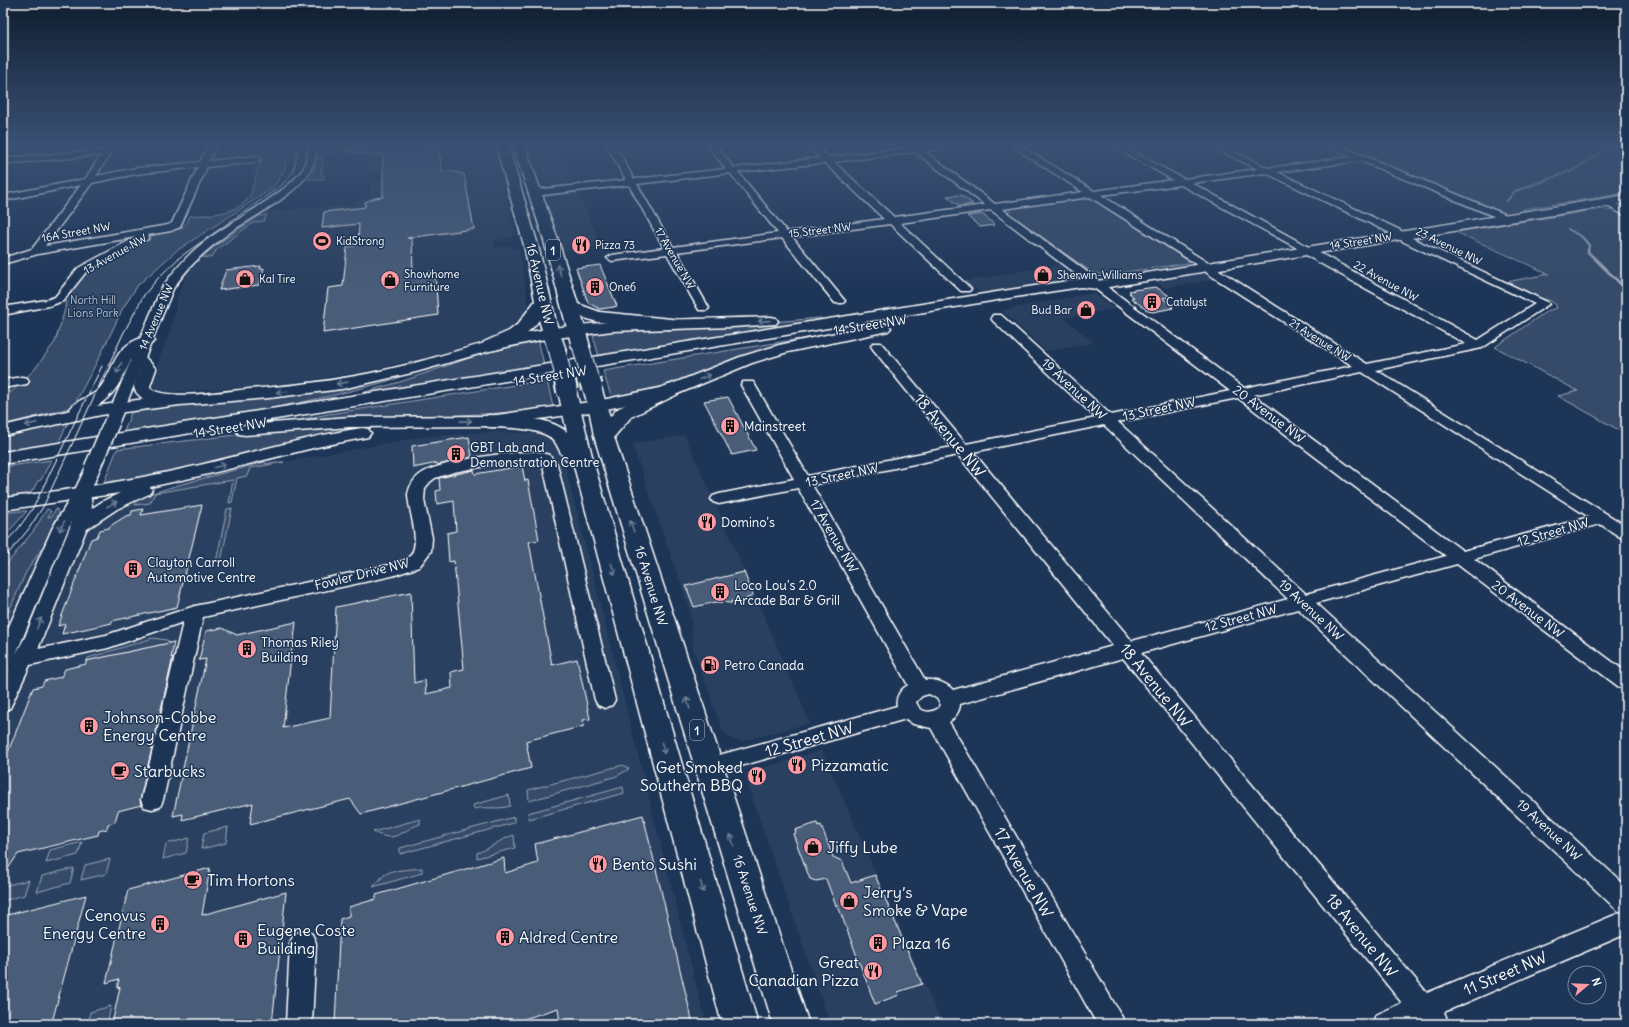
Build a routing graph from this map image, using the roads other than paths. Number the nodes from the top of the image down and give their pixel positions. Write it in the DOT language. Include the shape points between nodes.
graph roads {
  1 [pos="534,193"];
  2 [pos="22,194"];
  3 [pos="78,194"];
  4 [pos="190,194"];
  5 [pos="282,194"];
  6 [pos="516,194"];
  7 [pos="639,194"];
  8 [pos="751,194"];
  9 [pos="864,194"];
  10 [pos="975,194"];
  11 [pos="1093,194"];
  12 [pos="1205,194"];
  13 [pos="1317,194"];
  14 [pos="1448,194"];
  15 [pos="3,198"];
  16 [pos="1626,198"];
  17 [pos="1606,202"];
  18 [pos="993,207"];
  19 [pos="1626,213"];
  20 [pos="1506,218"];
  21 [pos="893,221"];
  22 [pos="158,231"];
  23 [pos="785,235"];
  24 [pos="1401,235"];
  25 [pos="671,250"];
  26 [pos="1307,250"];
  27 [pos="36,251"];
  28 [pos="612,258"];
  29 [pos="3,261"];
  30 [pos="1207,266"];
  31 [pos="1097,285"];
  32 [pos="965,289"];
  33 [pos="839,301"];
  34 [pos="544,302"];
  35 [pos="1543,304"];
  36 [pos="959,306"];
  37 [pos="571,307"];
  38 [pos="704,308"];
  39 [pos="3,311"];
  40 [pos="997,318"];
  41 [pos="671,324"];
  42 [pos="552,333"];
  43 [pos="579,338"];
  44 [pos="146,342"];
  45 [pos="1478,344"];
  46 [pos="490,346"];
  47 [pos="877,346"];
  48 [pos="462,355"];
  49 [pos="138,359"];
  50 [pos="1364,368"];
  51 [pos="22,381"];
  52 [pos="3,384"];
  53 [pos="748,385"];
  54 [pos="669,391"];
  55 [pos="1240,393"];
  56 [pos="180,400"];
  57 [pos="569,401"];
  58 [pos="597,406"];
  59 [pos="283,412"];
  60 [pos="114,415"];
  61 [pos="59,418"];
  62 [pos="1107,420"];
  63 [pos="489,421"];
  64 [pos="443,422"];
  65 [pos="218,430"];
  66 [pos="3,431"];
  67 [pos="604,436"];
  68 [pos="962,450"];
  69 [pos="3,458"];
  70 [pos="584,464"];
  71 [pos="3,465"];
  72 [pos="182,475"];
  73 [pos="803,482"];
  74 [pos="82,493"];
  75 [pos="719,499"];
  76 [pos="3,504"];
  77 [pos="1602,518"];
  78 [pos="80,525"];
  79 [pos="1626,533"];
  80 [pos="1460,558"];
  81 [pos="1302,601"];
  82 [pos="27,608"];
  83 [pos="195,612"];
  84 [pos="3,632"];
  85 [pos="1127,650"];
  86 [pos="24,659"];
  87 [pos="3,663"];
  88 [pos="1626,682"];
  89 [pos="920,688"];
  90 [pos="949,699"];
  91 [pos="604,700"];
  92 [pos="3,702"];
  93 [pos="908,710"];
  94 [pos="937,720"];
  95 [pos="709,766"];
  96 [pos="152,800"];
  97 [pos="1626,902"];
  98 [pos="1626,922"];
  99 [pos="303,943"];
  100 [pos="1429,1016"];
  101 [pos="299,1024"];
  102 [pos="740,1024"];
  103 [pos="791,1024"];
  104 [pos="1112,1024"];
  105 [pos="1385,1024"];
  37 -- 1 [label="highway, 16 Avenue NW / 1, one-way"];
  2 -- 15 [label="street"];
  3 -- 27 [label="street"];
  4 -- 22 [label="street, 16A Street NW" via="176,225"];
  5 -- 44 [label="street, 14 Avenue NW" via="210,243 178,272 167,289"];
  6 -- 34 [label="highway, 16 Avenue NW / 1"];
  7 -- 25 [label="street, 17 Avenue NW"];
  8 -- 23 [label="street"];
  9 -- 21 [label="street"];
  10 -- 18 [label="street, 20 Avenue NW"];
  11 -- 18 [label="street, 15 Street NW"];
  11 -- 30 [label="street, 21 Avenue NW"];
  12 -- 26 [label="street, 22 Avenue NW"];
  13 -- 24 [label="street, 23 Avenue NW"];
  14 -- 20 [label="street"];
  16 -- 17 [label="main road, 14 Street NW"];
  17 -- 19 [label="street"];
  17 -- 20 [label="main road, 14 Street NW"];
  18 -- 21 [label="street, 15 Street NW"];
  18 -- 31 [label="street, 20 Avenue NW"];
  20 -- 24 [label="main road, 14 Street NW"];
  21 -- 23 [label="street, 15 Street NW"];
  21 -- 32 [label="street"];
  22 -- 27 [label="street, 16A Street NW"];
  22 -- 39 [label="street, 13 Avenue NW" via="82,270 59,299"];
  23 -- 25 [label="street, 15 Street NW"];
  23 -- 33 [label="street"];
  24 -- 26 [label="main road, 14 Street NW"];
  24 -- 35 [label="street, 23 Avenue NW"];
  25 -- 28 [label="street, 15 Street NW"];
  25 -- 38 [label="street, 17 Avenue NW"];
  26 -- 30 [label="main road, 14 Street NW"];
  26 -- 45 [label="street, 22 Avenue NW"];
  27 -- 29 [label="street, 16A Street NW"];
  30 -- 31 [label="main road, 14 Street NW"];
  30 -- 50 [label="street, 21 Avenue NW" via="1214,273"];
  31 -- 36 [label="main road, 14 Street NW" via="1089,289"];
  31 -- 55 [label="street, 20 Avenue NW"];
  34 -- 42 [label="highway, 16 Avenue NW / 1"];
  34 -- 46 [label="highway" via="534,310 524,328"];
  35 -- 45 [label="street, 13 Street NW" via="1490,339"];
  36 -- 41 [label="main road, one-way" via="732,324"];
  54 -- 36 [label="main road, one-way" via="746,360 793,346 903,324"];
  36 -- 59 [label="main road, 14 Street NW"];
  36 -- 65 [label="main road, 14 Street NW"];
  37 -- 41 [label="highway" via="597,317"];
  37 -- 43 [label="highway, 16 Avenue NW / 1"];
  40 -- 62 [label="street, 19 Avenue NW"];
  41 -- 43 [label="main road" via="613,326"];
  42 -- 43 [label="main road"];
  42 -- 46 [label="main road"];
  42 -- 57 [label="highway, 16 Avenue NW / 1, bridge"];
  43 -- 58 [label="highway, 16 Avenue NW / 1, bridge"];
  44 -- 49 [label="street, 14 Avenue NW"];
  44 -- 61 [label="main road, one-way" via="134,347 125,355 112,384 101,396"];
  45 -- 50 [label="street, 13 Street NW"];
  46 -- 48 [label="main road"];
  47 -- 68 [label="street, 18 Avenue NW"];
  48 -- 56 [label="main road, one-way" via="342,384"];
  48 -- 59 [label="main road" via="450,363 394,382 300,405"];
  49 -- 56 [label="main road" via="148,369 142,386 143,391 152,397"];
  49 -- 60 [label="street, 14 Avenue NW"];
  50 -- 55 [label="street, 13 Street NW"];
  50 -- 77 [label="street, 21 Avenue NW"];
  51 -- 52 [label="street"];
  53 -- 73 [label="street, 17 Avenue NW"];
  54 -- 58 [label="main road"];
  54 -- 67 [label="highway" via="624,413"];
  55 -- 62 [label="street, 13 Street NW"];
  55 -- 80 [label="street, 20 Avenue NW"];
  56 -- 60 [label="main road"];
  57 -- 58 [label="main road"];
  57 -- 63 [label="main road"];
  57 -- 70 [label="highway, 16 Avenue NW / 1"];
  58 -- 67 [label="highway, 16 Avenue NW / 1"];
  59 -- 69 [label="main road, 14 Street NW"];
  60 -- 61 [label="main road"];
  60 -- 74 [label="street, 14 Avenue NW, bridge"];
  61 -- 66 [label="main road, one-way"];
  62 -- 68 [label="street, 13 Street NW"];
  62 -- 81 [label="street, 19 Avenue NW"];
  64 -- 63 [label="main road, one-way"];
  63 -- 70 [label="highway" via="543,426 563,439 569,452"];
  64 -- 65 [label="main road" via="350,422"];
  72 -- 64 [label="main road, one-way" via="325,439"];
  65 -- 71 [label="main road, 14 Street NW"];
  95 -- 67 [label="highway, 16 Avenue NW / 1, one-way"];
  68 -- 73 [label="street, 13 Street NW"];
  68 -- 85 [label="street, 18 Avenue NW"];
  70 -- 102 [label="highway, 16 Avenue NW / 1, one-way"];
  72 -- 74 [label="main road"];
  78 -- 72 [label="main road, one-way" via="135,492"];
  73 -- 75 [label="street, 13 Street NW"];
  73 -- 89 [label="street, 17 Avenue NW"];
  74 -- 76 [label="main road"];
  74 -- 78 [label="street, 14 Avenue NW" via="84,506"];
  74 -- 82 [label="street, 14 Avenue NW, one-way" via="60,529"];
  77 -- 79 [label="street, 21 Avenue NW"];
  77 -- 80 [label="street, 12 Street NW"];
  86 -- 78 [label="street, 14 Avenue NW, one-way"];
  80 -- 81 [label="street, 12 Street NW"];
  80 -- 88 [label="street, 20 Avenue NW"];
  81 -- 85 [label="street, 12 Street NW"];
  81 -- 97 [label="street, 19 Avenue NW"];
  82 -- 84 [label="street"];
  82 -- 87 [label="street, 14 Avenue NW"];
  83 -- 86 [label="street, Fowler Drive NW" via="108,640"];
  83 -- 91 [label="street, Fowler Drive NW" via="392,570 413,563 423,551 423,536 417,514 417,488 422,480 441,471 506,459 540,456 550,464"];
  83 -- 96 [label="street"];
  85 -- 90 [label="street, 12 Street NW"];
  85 -- 100 [label="street, 18 Avenue NW"];
  86 -- 87 [label="street, Fowler Drive NW"];
  86 -- 92 [label="street, 14 Avenue NW"];
  89 -- 90 [label="street" via="937,689"];
  89 -- 93 [label="street" via="908,696"];
  90 -- 94 [label="street" via="949,711"];
  93 -- 94 [label="street" via="921,719"];
  93 -- 95 [label="street, 12 Street NW"];
  94 -- 104 [label="street, 17 Avenue NW"];
  103 -- 95 [label="highway, 16 Avenue NW / 1, one-way"];
  98 -- 100 [label="street, 11 Street NW"];
  99 -- 101 [label="street"];
  100 -- 105 [label="street, 11 Street NW"];
}
